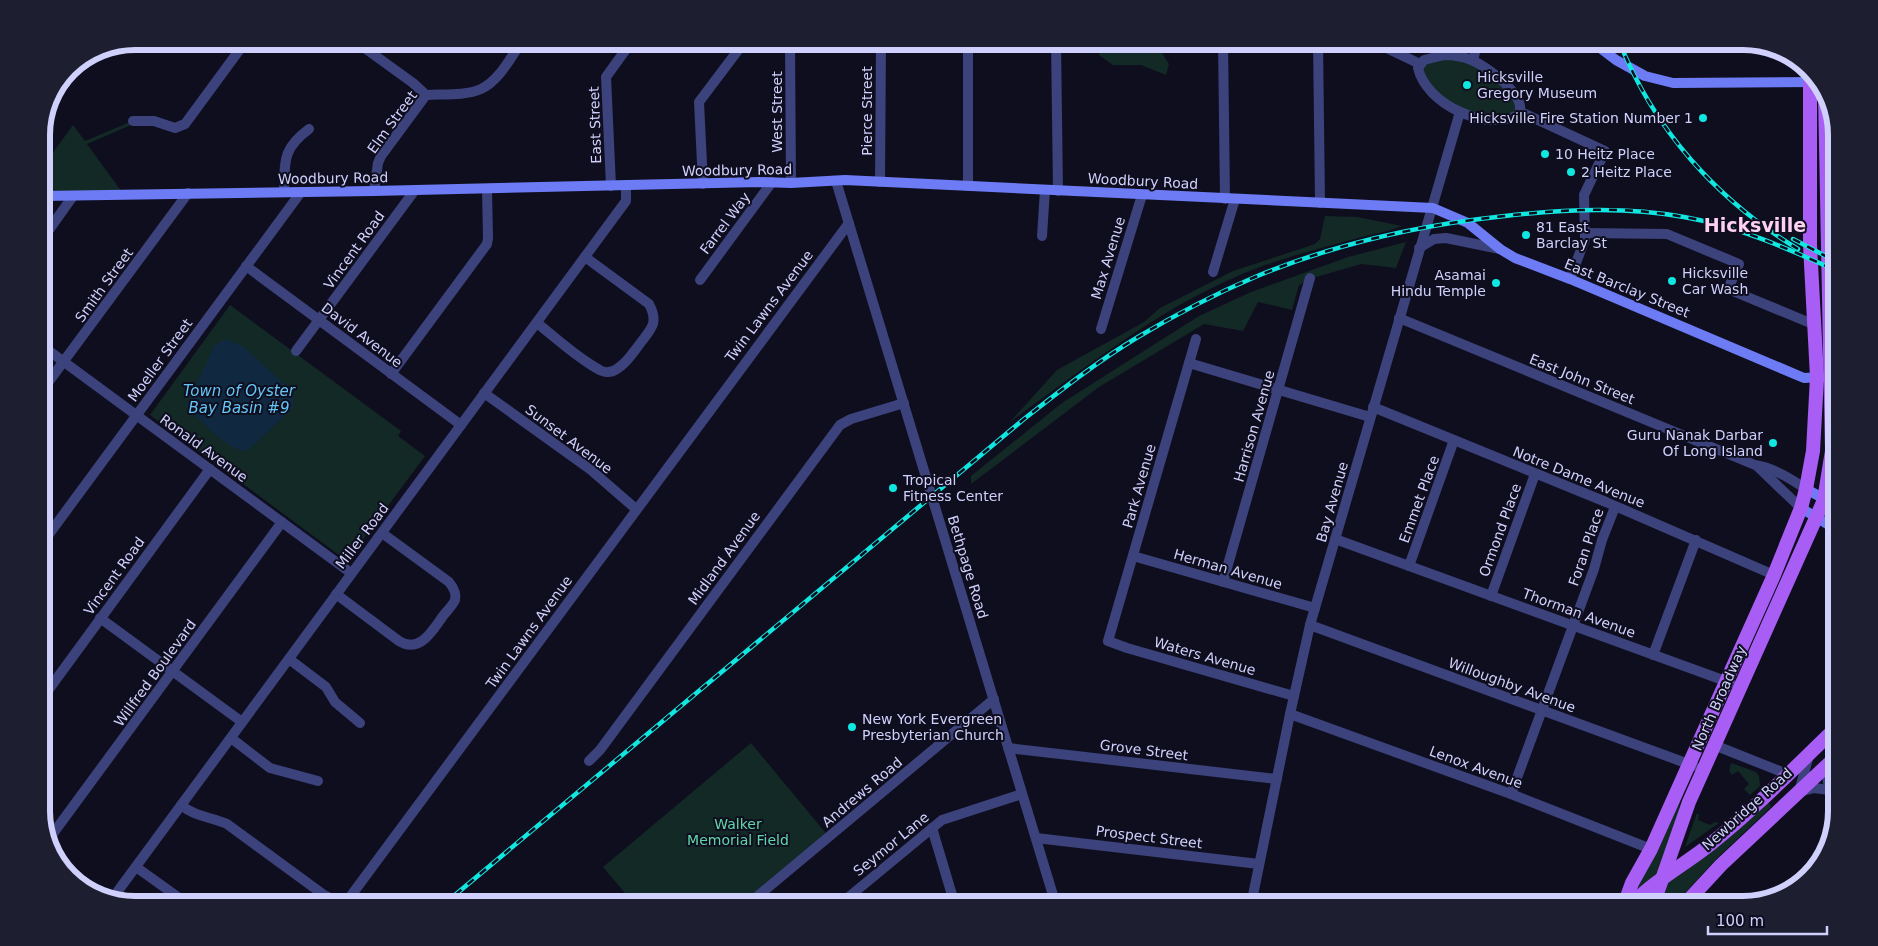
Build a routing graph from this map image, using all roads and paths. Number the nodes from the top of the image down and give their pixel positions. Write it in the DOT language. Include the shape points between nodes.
graph roads {
  1 [pos="239,50"];
  2 [pos="367,50"];
  3 [pos="516,50"];
  4 [pos="626,50"];
  5 [pos="738,50"];
  6 [pos="790,50"];
  7 [pos="881,50"];
  8 [pos="968,50"];
  9 [pos="1056,50"];
  10 [pos="1223,50"];
  11 [pos="1318,50"];
  12 [pos="1391,50"];
  13 [pos="1475,50"];
  14 [pos="1602,50"];
  15 [pos="1472,60"];
  16 [pos="1420,64"];
  17 [pos="1807,79"];
  18 [pos="1813,87"];
  19 [pos="426,95"];
  20 [pos="1824,108"];
  21 [pos="1460,112"];
  22 [pos="1520,112"];
  23 [pos="133,122"];
  24 [pos="309,129"];
  25 [pos="836,180"];
  26 [pos="772,182"];
  27 [pos="880,182"];
  28 [pos="791,183"];
  29 [pos="703,184"];
  30 [pos="626,185"];
  31 [pos="611,186"];
  32 [pos="968,186"];
  33 [pos="488,189"];
  34 [pos="415,190"];
  35 [pos="1045,190"];
  36 [pos="374,191"];
  37 [pos="1058,191"];
  38 [pos="284,192"];
  39 [pos="301,192"];
  40 [pos="188,193"];
  41 [pos="1142,195"];
  42 [pos="50,196"];
  43 [pos="73,196"];
  44 [pos="1230,199"];
  45 [pos="1320,203"];
  46 [pos="1433,208"];
  47 [pos="849,223"];
  48 [pos="50,229"];
  49 [pos="1585,233"];
  50 [pos="1042,236"];
  51 [pos="1419,248"];
  52 [pos="1500,249"];
  53 [pos="585,257"];
  54 [pos="246,266"];
  55 [pos="1213,272"];
  56 [pos="1310,278"];
  57 [pos="1570,279"];
  58 [pos="700,280"];
  59 [pos="1399,318"];
  60 [pos="319,320"];
  61 [pos="537,324"];
  62 [pos="1815,325"];
  63 [pos="1101,329"];
  64 [pos="1196,339"];
  65 [pos="50,351"];
  66 [pos="296,351"];
  67 [pos="64,362"];
  68 [pos="1189,363"];
  69 [pos="391,374"];
  70 [pos="1828,377"];
  71 [pos="50,381"];
  72 [pos="1279,390"];
  73 [pos="484,393"];
  74 [pos="904,403"];
  75 [pos="1372,412"];
  76 [pos="137,416"];
  77 [pos="461,425"];
  78 [pos="1454,440"];
  79 [pos="1755,465"];
  80 [pos="210,469"];
  81 [pos="1535,474"];
  82 [pos="1828,476"];
  83 [pos="1806,489"];
  84 [pos="1828,494"];
  85 [pos="1824,500"];
  86 [pos="1828,502"];
  87 [pos="1615,507"];
  88 [pos="1800,508"];
  89 [pos="636,509"];
  90 [pos="1815,518"];
  91 [pos="282,522"];
  92 [pos="1828,525"];
  93 [pos="382,533"];
  94 [pos="50,534"];
  95 [pos="1335,539"];
  96 [pos="1696,540"];
  97 [pos="1133,556"];
  98 [pos="1409,566"];
  99 [pos="351,573"];
  100 [pos="1774,575"];
  101 [pos="1223,582"];
  102 [pos="336,594"];
  103 [pos="1491,596"];
  104 [pos="1315,608"];
  105 [pos="100,618"];
  106 [pos="1310,625"];
  107 [pos="1573,626"];
  108 [pos="1108,640"];
  109 [pos="1654,655"];
  110 [pos="289,659"];
  111 [pos="173,671"];
  112 [pos="1733,684"];
  113 [pos="50,685"];
  114 [pos="1294,696"];
  115 [pos="994,699"];
  116 [pos="1542,710"];
  117 [pos="1290,714"];
  118 [pos="242,722"];
  119 [pos="360,724"];
  120 [pos="1828,735"];
  121 [pos="231,738"];
  122 [pos="1714,746"];
  123 [pos="1008,748"];
  124 [pos="1810,752"];
  125 [pos="589,761"];
  126 [pos="1690,765"];
  127 [pos="1826,766"];
  128 [pos="1703,770"];
  129 [pos="1787,774"];
  130 [pos="1277,779"];
  131 [pos="318,781"];
  132 [pos="1828,783"];
  133 [pos="1828,790"];
  134 [pos="1799,792"];
  135 [pos="1022,794"];
  136 [pos="1511,794"];
  137 [pos="181,805"];
  138 [pos="932,828"];
  139 [pos="53,834"];
  140 [pos="1036,838"];
  141 [pos="1651,849"];
  142 [pos="1259,864"];
  143 [pos="136,867"];
  144 [pos="1662,878"];
  145 [pos="116,894"];
  146 [pos="176,896"];
  147 [pos="326,896"];
  148 [pos="351,896"];
  149 [pos="758,896"];
  150 [pos="850,896"];
  151 [pos="951,896"];
  152 [pos="1053,896"];
  153 [pos="1253,896"];
  154 [pos="1627,896"];
  155 [pos="1641,896"];
  156 [pos="1656,896"];
  157 [pos="1692,896"];
  1 -- 23 [label="street" via="185,124 175,128 154,121"];
  2 -- 19 [label="street"];
  3 -- 19 [label="street, Elm Street" via="496,77 480,89 467,93"];
  4 -- 31 [label="street, East Street" via="606,77"];
  5 -- 29 [label="street" via="699,102"];
  6 -- 28 [label="street, West Street"];
  7 -- 27 [label="street, Pierce Street"];
  8 -- 32 [label="street"];
  9 -- 37 [label="street"];
  10 -- 44 [label="street"];
  11 -- 45 [label="street"];
  12 -- 16 [label="street"];
  13 -- 15 [label="street"];
  14 -- 17 [label="main road" via="1645,76 1672,83"];
  15 -- 16 [label="street" via="1444,55"];
  15 -- 22 [label="street" via="1513,92 1519,101"];
  16 -- 21 [label="street" via="1418,68 1429,90"];
  18 -- 62 [label="main road" via="1810,245"];
  19 -- 36 [label="street, Elm Street" via="381,156"];
  20 -- 70 [label="main road"];
  21 -- 22 [label="street" via="1483,120 1513,118"];
  21 -- 46 [label="street, Bay Avenue"];
  22 -- 49 [label="street" via="1605,151 1584,195"];
  24 -- 38 [label="street" via="287,150"];
  25 -- 27 [label="main road, Woodbury Road"];
  25 -- 28 [label="main road, Woodbury Road"];
  25 -- 47 [label="street, Bethpage Road"];
  26 -- 28 [label="main road, Woodbury Road"];
  26 -- 29 [label="main road, Woodbury Road"];
  26 -- 58 [label="street, Farrel Way"];
  27 -- 32 [label="main road, Woodbury Road"];
  29 -- 30 [label="main road, Woodbury Road"];
  30 -- 31 [label="main road, Woodbury Road"];
  30 -- 53 [label="street, Miller Road" via="626,201"];
  31 -- 33 [label="main road, Woodbury Road"];
  32 -- 35 [label="main road, Woodbury Road"];
  33 -- 34 [label="main road, Woodbury Road"];
  33 -- 69 [label="street" via="487,244"];
  34 -- 36 [label="main road, Woodbury Road"];
  34 -- 60 [label="street, Vincent Road"];
  35 -- 37 [label="main road, Woodbury Road"];
  35 -- 50 [label="street"];
  36 -- 39 [label="main road, Woodbury Road"];
  37 -- 41 [label="main road, Woodbury Road"];
  38 -- 39 [label="main road, Woodbury Road"];
  38 -- 40 [label="main road, Woodbury Road"];
  39 -- 54 [label="street, Moeller Street"];
  40 -- 43 [label="main road, Woodbury Road"];
  40 -- 67 [label="street, Smith Street"];
  41 -- 44 [label="main road, Woodbury Road"];
  41 -- 63 [label="street, Max Avenue"];
  42 -- 43 [label="main road, Woodbury Road"];
  43 -- 48 [label="street"];
  44 -- 45 [label="main road, Woodbury Road"];
  44 -- 55 [label="street"];
  45 -- 46 [label="main road, Woodbury Road"];
  46 -- 51 [label="street, Bay Avenue"];
  46 -- 52 [label="main road, East Barclay Street" via="1468,223"];
  47 -- 74 [label="street, Bethpage Road"];
  47 -- 89 [label="street, Twin Lawns Avenue"];
  49 -- 57 [label="street"];
  49 -- 62 [label="street" via="1667,234 1739,264 1728,289"];
  51 -- 52 [label="street" via="1434,239 1446,238"];
  51 -- 59 [label="street, Bay Avenue"];
  52 -- 57 [label="main road, East Barclay Street"];
  53 -- 61 [label="street, Miller Road"];
  53 -- 61 [label="street" via="649,304 654,321 642,340 622,366 604,372"];
  54 -- 60 [label="street, David Avenue"];
  54 -- 76 [label="street, Moeller Street"];
  56 -- 72 [label="street, Harrison Avenue"];
  57 -- 70 [label="main road, East Barclay Street" via="1804,378"];
  59 -- 75 [label="street, Bay Avenue"];
  59 -- 79 [label="street, East John Street"];
  60 -- 66 [label="street, Vincent Road"];
  60 -- 69 [label="street, David Avenue"];
  61 -- 73 [label="street, Miller Road"];
  62 -- 70 [label="main road"];
  64 -- 68 [label="street, Park Avenue"];
  65 -- 67 [label="street, Ronald Avenue"];
  67 -- 71 [label="street, Smith Street"];
  67 -- 76 [label="street, Ronald Avenue"];
  68 -- 72 [label="street, Notre Dame Avenue"];
  68 -- 97 [label="street, Park Avenue"];
  69 -- 77 [label="street, David Avenue"];
  70 -- 83 [label="main road, North Broadway"];
  72 -- 75 [label="street, Notre Dame Avenue"];
  72 -- 101 [label="street, Harrison Avenue"];
  73 -- 77 [label="street, Miller Road"];
  73 -- 89 [label="street, Sunset Avenue" via="591,470"];
  74 -- 115 [label="street, Bethpage Road"];
  74 -- 125 [label="street, Midland Avenue" via="840,425"];
  75 -- 78 [label="street, Notre Dame Avenue"];
  75 -- 95 [label="street, Bay Avenue"];
  76 -- 80 [label="street, Ronald Avenue"];
  76 -- 94 [label="street, Moeller Street"];
  77 -- 93 [label="street, Miller Road"];
  78 -- 81 [label="street, Notre Dame Avenue"];
  78 -- 98 [label="street, Emmet Place"];
  79 -- 83 [label="street, East John Street" via="1786,476"];
  79 -- 88 [label="street, East John Street"];
  80 -- 91 [label="street, Ronald Avenue"];
  80 -- 105 [label="street, Vincent Road"];
  81 -- 87 [label="street, Notre Dame Avenue"];
  81 -- 103 [label="street, Ormond Place"];
  82 -- 85 [label="main road, North Broadway"];
  83 -- 85 [label="main road"];
  83 -- 88 [label="main road, North Broadway"];
  84 -- 85 [label="main road"];
  85 -- 86 [label="main road"];
  85 -- 90 [label="main road, North Broadway"];
  87 -- 96 [label="street, Notre Dame Avenue"];
  87 -- 107 [label="street, Foran Place"];
  88 -- 90 [label="main road"];
  88 -- 100 [label="main road, North Broadway"];
  89 -- 148 [label="street, Twin Lawns Avenue"];
  90 -- 92 [label="main road"];
  90 -- 112 [label="main road, North Broadway"];
  91 -- 99 [label="street, Ronald Avenue"];
  91 -- 111 [label="street, Willfred Boulevard"];
  93 -- 99 [label="street, Miller Road"];
  93 -- 102 [label="street" via="449,582 455,591 455,600 426,639 408,645 399,641"];
  95 -- 98 [label="street, Thorman Avenue"];
  95 -- 104 [label="street, Bay Avenue"];
  96 -- 100 [label="street, Notre Dame Avenue"];
  96 -- 109 [label="street"];
  97 -- 101 [label="street, Herman Avenue"];
  97 -- 108 [label="street, Park Avenue"];
  98 -- 103 [label="street, Thorman Avenue"];
  99 -- 102 [label="street, Miller Road"];
  100 -- 112 [label="main road, North Broadway"];
  101 -- 104 [label="street, Herman Avenue"];
  102 -- 110 [label="street, Miller Road"];
  103 -- 107 [label="street, Thorman Avenue"];
  104 -- 106 [label="street, Bay Avenue"];
  105 -- 111 [label="street"];
  105 -- 113 [label="street, Vincent Road"];
  106 -- 114 [label="street, Bay Avenue"];
  106 -- 116 [label="street, Willoughby Avenue"];
  107 -- 109 [label="street, Thorman Avenue"];
  107 -- 116 [label="street, Foran Place"];
  108 -- 114 [label="street, Waters Avenue"];
  109 -- 112 [label="street, Thorman Avenue"];
  110 -- 118 [label="street, Miller Road"];
  110 -- 119 [label="street" via="322,683 336,702"];
  111 -- 118 [label="street"];
  111 -- 139 [label="street, Willfred Boulevard"];
  112 -- 122 [label="main road, North Broadway"];
  112 -- 126 [label="main road, North Broadway"];
  114 -- 117 [label="street, Bay Avenue"];
  115 -- 123 [label="street, Bethpage Road"];
  115 -- 149 [label="street, Andrews Road"];
  116 -- 126 [label="street, Willoughby Avenue"];
  116 -- 136 [label="street, Foran Place"];
  117 -- 130 [label="street, Bay Avenue"];
  117 -- 136 [label="street, Lenox Avenue"];
  118 -- 121 [label="street, Miller Road"];
  120 -- 124 [label="main road, Newbridge Road"];
  121 -- 131 [label="street" via="270,768"];
  121 -- 137 [label="street, Miller Road"];
  122 -- 128 [label="main road, North Broadway"];
  122 -- 129 [label="street"];
  123 -- 130 [label="street, Grove Street"];
  123 -- 135 [label="street, Bethpage Road"];
  124 -- 129 [label="main road, Newbridge Road"];
  124 -- 134 [label="street"];
  126 -- 128 [label="street, Willoughby Avenue"];
  126 -- 141 [label="main road, North Broadway"];
  127 -- 132 [label="street"];
  127 -- 134 [label="main road, Newbridge Road"];
  128 -- 144 [label="main road, North Broadway"];
  129 -- 144 [label="main road, Newbridge Road" via="1712,844"];
  130 -- 142 [label="street, Bay Avenue"];
  133 -- 134 [label="street" via="1814,788"];
  134 -- 157 [label="main road, Newbridge Road"];
  135 -- 138 [label="street, Seymor Lane" via="942,820"];
  135 -- 140 [label="street, Bethpage Road"];
  136 -- 141 [label="street, Lenox Avenue"];
  137 -- 143 [label="street, Miller Road"];
  137 -- 147 [label="street, Twin Lawns Avenue" via="197,815 227,824"];
  138 -- 150 [label="street, Seymor Lane"];
  138 -- 151 [label="street"];
  140 -- 142 [label="street, Prospect Street"];
  140 -- 152 [label="street, Bethpage Road"];
  141 -- 154 [label="main road, North Broadway"];
  142 -- 153 [label="street, Bay Avenue"];
  143 -- 145 [label="street, Miller Road"];
  143 -- 146 [label="street"];
  144 -- 155 [label="main road, Newbridge Road"];
  144 -- 156 [label="main road, North Broadway"];
}
